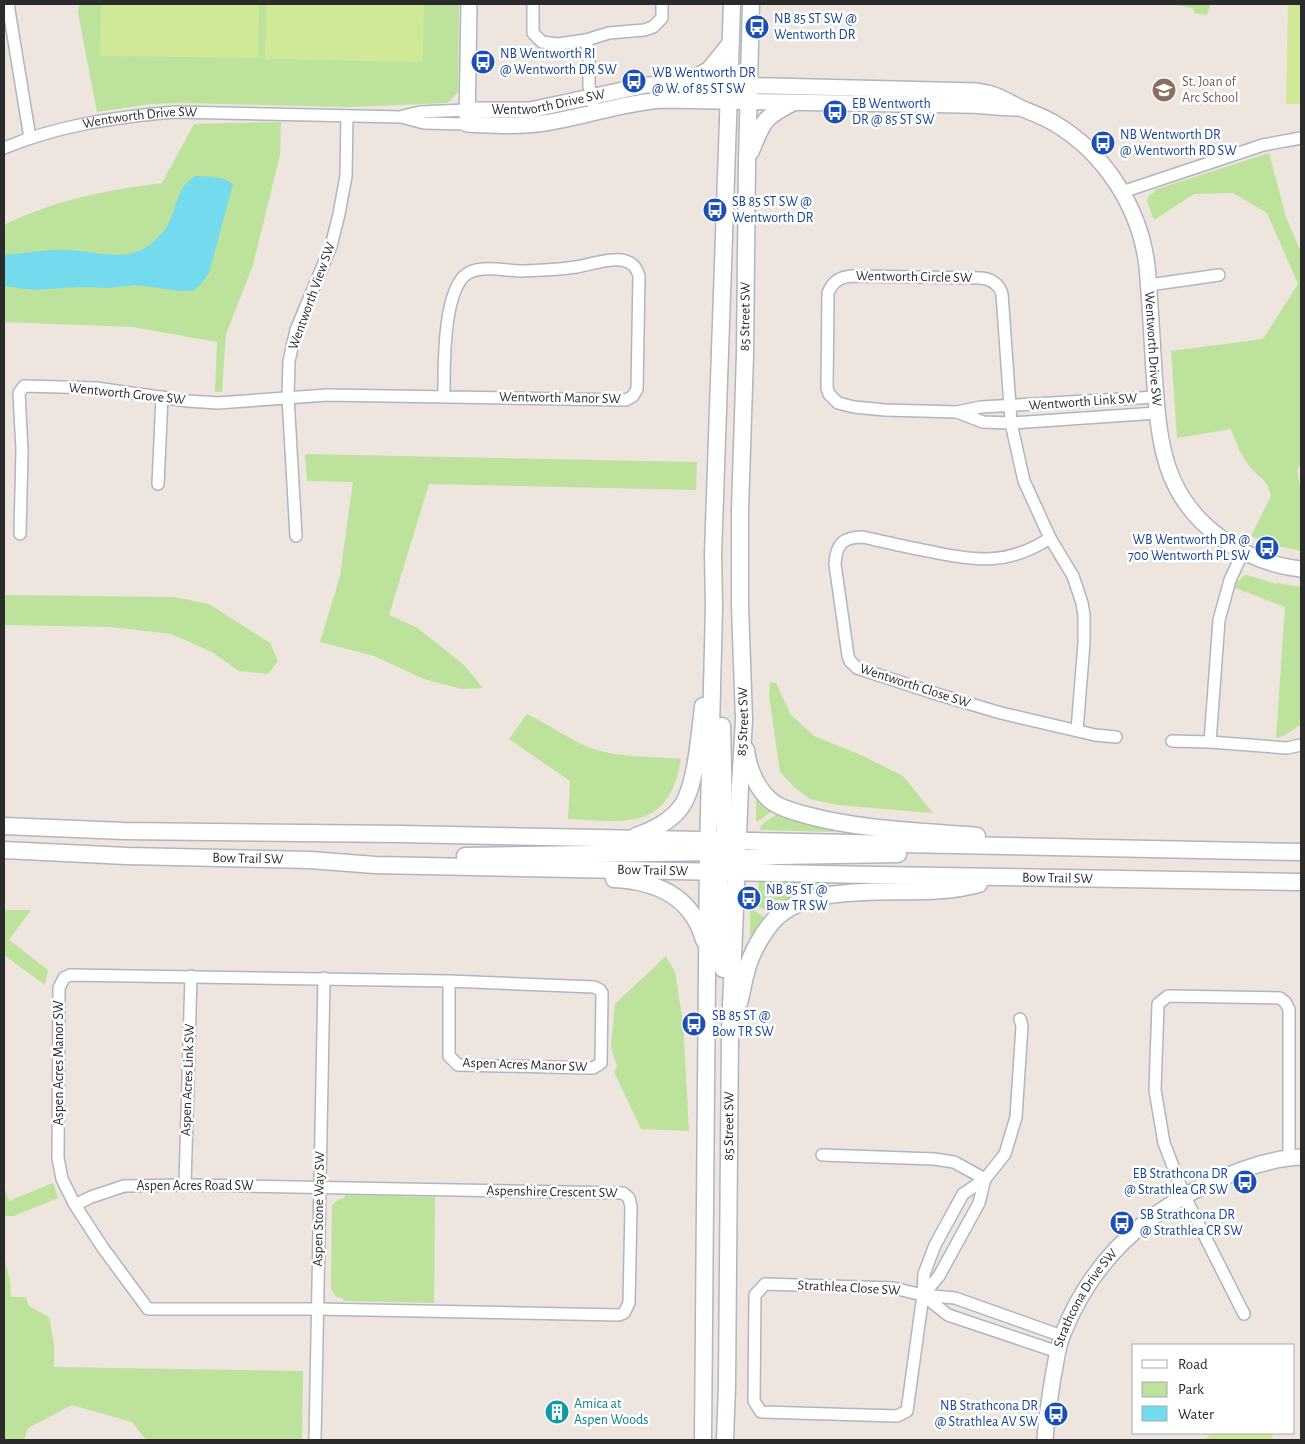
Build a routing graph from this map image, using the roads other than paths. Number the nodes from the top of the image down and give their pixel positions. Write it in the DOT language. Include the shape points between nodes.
graph roads {
  1 [pos="8,4"];
  2 [pos="470,4"];
  3 [pos="533,4"];
  4 [pos="662,4"];
  5 [pos="732,4"];
  6 [pos="751,4"];
  7 [pos="586,40"];
  8 [pos="731,43"];
  9 [pos="684,84"];
  10 [pos="729,94"];
  11 [pos="749,94"];
  12 [pos="591,97"];
  13 [pos="792,103"];
  14 [pos="1022,108"];
  15 [pos="595,113"];
  16 [pos="347,116"];
  17 [pos="467,117"];
  18 [pos="30,138"];
  19 [pos="1301,138"];
  20 [pos="4,148"];
  21 [pos="747,162"];
  22 [pos="1122,192"];
  23 [pos="1219,275"];
  24 [pos="1148,286"];
  25 [pos="444,396"];
  26 [pos="162,397"];
  27 [pos="288,397"];
  28 [pos="1156,397"];
  29 [pos="1010,406"];
  30 [pos="957,412"];
  31 [pos="1157,413"];
  32 [pos="1011,423"];
  33 [pos="158,484"];
  34 [pos="715,510"];
  35 [pos="740,510"];
  36 [pos="20,534"];
  37 [pos="296,536"];
  38 [pos="1050,538"];
  39 [pos="1243,552"];
  40 [pos="1301,569"];
  41 [pos="714,627"];
  42 [pos="744,720"];
  43 [pos="1077,730"];
  44 [pos="1116,737"];
  45 [pos="1172,742"];
  46 [pos="1210,742"];
  47 [pos="1301,745"];
  48 [pos="4,826"];
  49 [pos="628,839"];
  50 [pos="1091,849"];
  51 [pos="4,850"];
  52 [pos="1301,852"];
  53 [pos="723,856"];
  54 [pos="310,860"];
  55 [pos="375,865"];
  56 [pos="1003,878"];
  57 [pos="1301,882"];
  58 [pos="707,952"];
  59 [pos="191,976"];
  60 [pos="324,978"];
  61 [pos="449,981"];
  62 [pos="1020,1019"];
  63 [pos="730,1031"];
  64 [pos="730,1129"];
  65 [pos="822,1155"];
  66 [pos="1295,1158"];
  67 [pos="985,1179"];
  68 [pos="185,1184"];
  69 [pos="319,1188"];
  70 [pos="1184,1195"];
  71 [pos="75,1205"];
  72 [pos="923,1295"];
  73 [pos="318,1309"];
  74 [pos="1244,1314"];
  75 [pos="1062,1336"];
  76 [pos="1058,1352"];
  77 [pos="703,1417"];
  78 [pos="315,1440"];
  79 [pos="694,1440"];
  80 [pos="703,1440"];
  81 [pos="725,1440"];
  82 [pos="1044,1440"];
  1 -- 18 [label="street"];
  2 -- 17 [label="street"];
  3 -- 7 [label="street" via="533,34 542,42 558,44"];
  4 -- 7 [label="street" via="662,18 654,27 609,33"];
  5 -- 8 [label="main road, 85 Street SW"];
  6 -- 11 [label="main road, 85 Street SW"];
  7 -- 12 [label="street"];
  8 -- 9 [label="main road" via="709,70"];
  8 -- 10 [label="main road, 85 Street SW"];
  9 -- 10 [label="street, Wentworth Drive SW"];
  9 -- 12 [label="street, Wentworth Drive SW" via="646,85"];
  10 -- 11 [label="street, Wentworth Drive SW"];
  10 -- 15 [label="street, Wentworth Drive SW" via="646,102"];
  10 -- 34 [label="main road, 85 Street SW"];
  11 -- 13 [label="street, Wentworth Drive SW"];
  11 -- 14 [label="street, Wentworth Drive SW" via="963,90 1000,96"];
  11 -- 21 [label="main road, 85 Street SW"];
  12 -- 15 [label="street"];
  12 -- 17 [label="street, Wentworth Drive SW" via="530,110"];
  13 -- 14 [label="street, Wentworth Drive SW"];
  13 -- 21 [label="main road" via="772,114 762,125"];
  14 -- 22 [label="street, Wentworth Drive SW" via="1054,123 1082,142"];
  15 -- 17 [label="street, Wentworth Drive SW" via="518,125"];
  16 -- 17 [label="street, Wentworth Drive SW" via="401,117 424,123"];
  16 -- 18 [label="street, Wentworth Drive SW" via="165,113 102,120"];
  16 -- 27 [label="street, Wentworth View SW" via="346,176 339,214 331,246 296,330 289,361"];
  18 -- 20 [label="street, Wentworth Drive SW"];
  19 -- 22 [label="street" via="1263,145"];
  21 -- 35 [label="main road, 85 Street SW"];
  22 -- 24 [label="street, Wentworth Drive SW" via="1143,243"];
  23 -- 24 [label="street"];
  24 -- 28 [label="street, Wentworth Drive SW"];
  25 -- 25 [label="street, Wentworth Manor SW" via="631,398 637,388 639,276 635,266 620,260 558,269 467,273 455,291 444,340"];
  25 -- 27 [label="street, Wentworth Manor SW"];
  26 -- 27 [label="street, Wentworth Grove SW" via="218,403"];
  26 -- 33 [label="street"];
  26 -- 36 [label="street, Wentworth Grove SW" via="96,388 24,386 19,393 22,450"];
  27 -- 37 [label="street, Wentworth View SW"];
  28 -- 29 [label="street, Wentworth Link SW"];
  28 -- 31 [label="street, Wentworth Drive SW"];
  29 -- 30 [label="street, Wentworth Circle SW"];
  29 -- 30 [label="street, Wentworth Circle SW" via="1002,294 990,280 839,278 830,289 828,298 826,379 834,400 854,407"];
  29 -- 32 [label="street, Wentworth Circle SW"];
  30 -- 32 [label="street, Wentworth Circle SW" via="983,422"];
  31 -- 32 [label="street, Wentworth Link SW"];
  31 -- 39 [label="street, Wentworth Drive SW" via="1164,458 1180,494 1198,518"];
  32 -- 38 [label="street" via="1024,481"];
  34 -- 35 [label="main road"];
  34 -- 41 [label="main road, 85 Street SW"];
  35 -- 42 [label="main road, 85 Street SW"];
  38 -- 43 [label="street" via="1073,576 1084,615"];
  38 -- 43 [label="street, Wentworth Close SW" via="1020,553 982,560 863,538 847,539 836,552 834,564 846,651 850,661 861,670 1001,713"];
  39 -- 40 [label="street, Wentworth Drive SW" via="1273,564"];
  39 -- 46 [label="street" via="1230,580 1219,620"];
  41 -- 49 [label="main road" via="688,795 680,809 661,824"];
  41 -- 53 [label="main road, 85 Street SW"];
  42 -- 50 [label="main road" via="746,754 760,790 773,802 792,811 865,826 1066,843"];
  42 -- 53 [label="main road, 85 Street SW"];
  43 -- 44 [label="street, Wentworth Close SW" via="1094,736"];
  45 -- 46 [label="street"];
  46 -- 47 [label="street" via="1286,748"];
  48 -- 49 [label="main road, Bow Trail SW"];
  49 -- 53 [label="main road, Bow Trail SW"];
  50 -- 52 [label="main road"];
  50 -- 53 [label="main road"];
  51 -- 54 [label="main road, Bow Trail SW"];
  53 -- 54 [label="main road" via="447,856"];
  53 -- 55 [label="main road, Bow Trail SW"];
  53 -- 56 [label="main road, Bow Trail SW"];
  53 -- 58 [label="main road, 85 Street SW"];
  53 -- 63 [label="main road, 85 Street SW"];
  53 -- 64 [label="main road"];
  54 -- 55 [label="main road, Bow Trail SW"];
  55 -- 58 [label="main road" via="436,873 614,879 650,884 672,894 688,909 702,934"];
  56 -- 57 [label="main road, Bow Trail SW"];
  56 -- 63 [label="main road" via="952,890 821,897 788,909 766,930 750,960"];
  58 -- 77 [label="main road, 85 Street SW"];
  59 -- 60 [label="street, Aspen Acres Manor SW"];
  59 -- 68 [label="street, Aspen Acres Link SW"];
  59 -- 71 [label="street, Aspen Acres Manor SW" via="76,974 64,978 61,983 58,1158 62,1179"];
  60 -- 61 [label="street, Aspen Acres Manor SW"];
  60 -- 69 [label="street, Aspen Stone Way SW"];
  61 -- 61 [label="street, Aspen Acres Manor SW" via="597,988 602,993 601,1063 593,1068 458,1065 449,1056"];
  62 -- 67 [label="street" via="1016,1116 1005,1154"];
  63 -- 64 [label="main road, 85 Street SW"];
  64 -- 81 [label="main road, 85 Street SW"];
  65 -- 67 [label="street" via="934,1159 954,1162"];
  66 -- 70 [label="street, Strathcona Drive SW" via="1234,1172"];
  66 -- 70 [label="street" via="1289,1009 1285,1002 1280,998 1168,996 1158,1004 1155,1090 1164,1143"];
  67 -- 72 [label="street" via="979,1203 939,1276"];
  67 -- 72 [label="street" via="963,1194 935,1245 924,1274"];
  68 -- 69 [label="street, Aspen Acres Road SW"];
  68 -- 71 [label="street, Aspen Acres Road SW" via="124,1186 91,1196"];
  69 -- 73 [label="street, Aspen Stone Way SW"];
  69 -- 73 [label="street, Aspenshire Crescent SW" via="623,1193 631,1202 629,1303 626,1311 619,1315"];
  70 -- 74 [label="street"];
  70 -- 75 [label="street, Strathcona Drive SW" via="1141,1224 1106,1260 1079,1301"];
  71 -- 73 [label="street, Aspen Acres Manor SW" via="148,1309"];
  72 -- 72 [label="street, Strathlea Close SW" via="893,1288 765,1284 754,1295 754,1401 761,1412 897,1416 906,1411"];
  72 -- 75 [label="street" via="955,1298"];
  72 -- 76 [label="street" via="948,1315"];
  73 -- 78 [label="street, Aspen Stone Way SW"];
  75 -- 76 [label="street, Strathcona Drive SW"];
  76 -- 82 [label="street, Strathcona Drive SW"];
  77 -- 79 [label="main road"];
  77 -- 80 [label="main road, 85 Street SW"];
}
